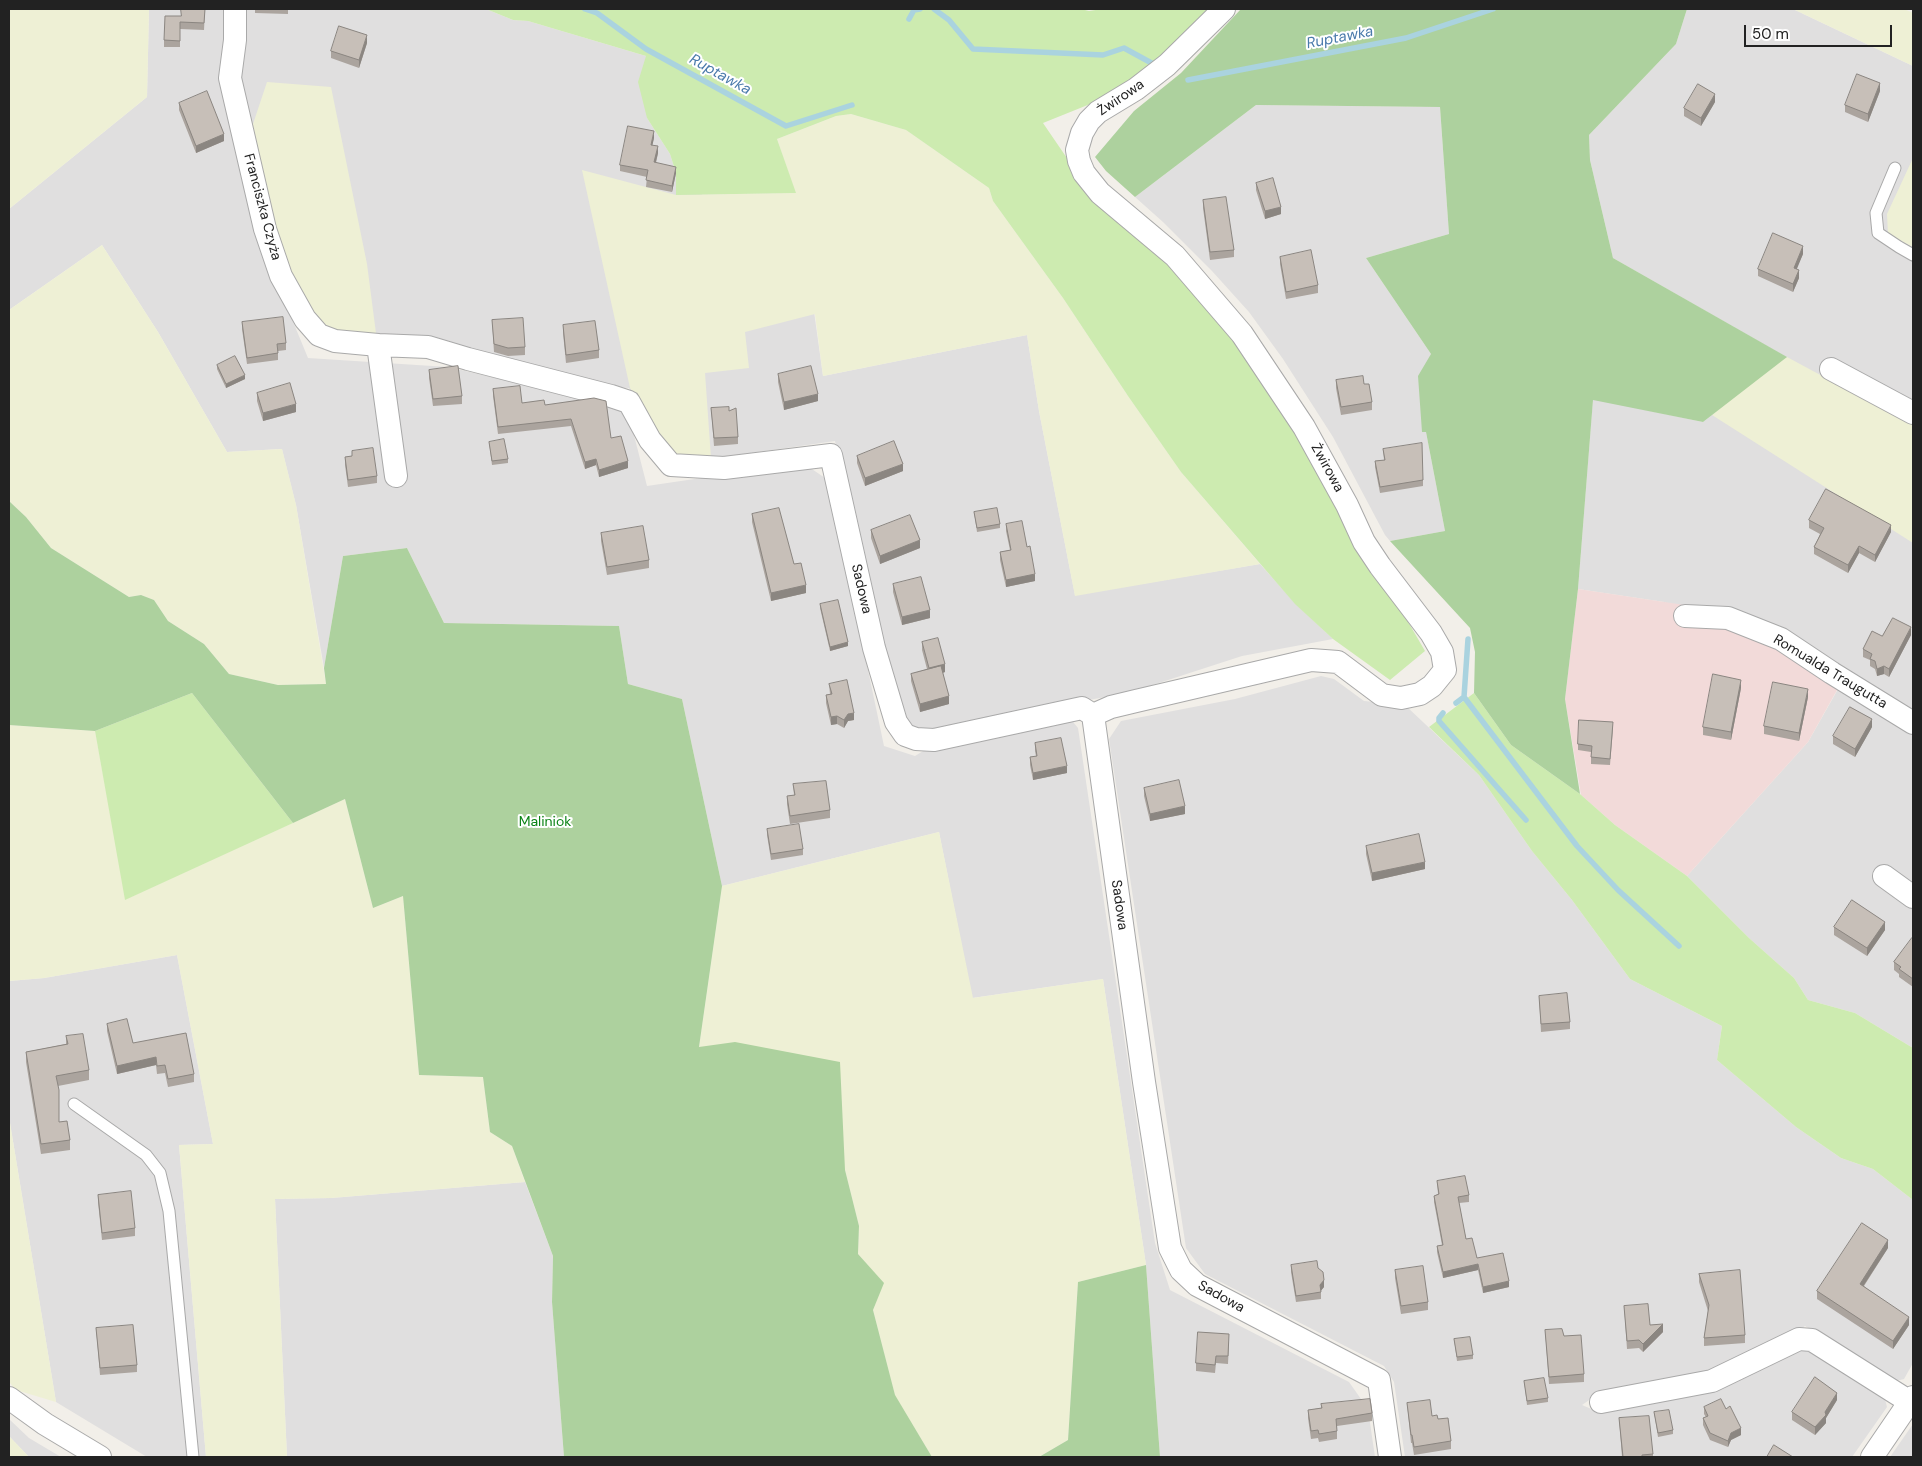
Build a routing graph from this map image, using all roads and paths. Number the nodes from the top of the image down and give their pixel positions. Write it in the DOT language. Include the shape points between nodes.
graph roads {
  1 [pos="235,9"];
  2 [pos="1224,9"];
  3 [pos="1895,168"];
  4 [pos="1913,255"];
  5 [pos="378,345"];
  6 [pos="1831,369"];
  7 [pos="1913,413"];
  8 [pos="831,455"];
  9 [pos="396,476"];
  10 [pos="1685,616"];
  11 [pos="1093,715"];
  12 [pos="1913,723"];
  13 [pos="1884,876"];
  14 [pos="1913,897"];
  15 [pos="74,1104"];
  16 [pos="9,1398"];
  17 [pos="1911,1399"];
  18 [pos="1602,1402"];
  19 [pos="100,1457"];
  20 [pos="193,1457"];
  21 [pos="1390,1457"];
  22 [pos="1872,1457"];
  1 -- 5 [label="street, Franciszka Czyża" via="230,78 265,229 281,276 304,319 319,335 335,341"];
  2 -- 11 [label="street, Żwirowa" via="1167,65 1088,121 1077,150 1079,161 1100,193 1174,256 1242,334 1304,427 1364,542 1432,633 1442,652 1445,670 1432,686 1420,694 1401,698 1382,695 1338,662 1311,660 1136,700"];
  3 -- 4 [label="lane" via="1876,214 1878,233"];
  5 -- 8 [label="street, Franciszka Czyża" via="428,347 629,402 650,440 672,465 724,468"];
  5 -- 9 [label="street"];
  6 -- 7 [label="street"];
  8 -- 11 [label="street, Sadowa" via="874,648 894,716 905,734 916,740 934,740 1082,708"];
  10 -- 12 [label="street, Romualda Traugutta" via="1728,618 1781,639"];
  11 -- 21 [label="street, Sadowa" via="1170,1248 1181,1270 1196,1285 1379,1380"];
  13 -- 14 [label="street"];
  15 -- 20 [label="lane" via="146,1154 160,1173 169,1211"];
  16 -- 19 [label="street"];
  17 -- 18 [label="street" via="1812,1340 1799,1339 1712,1381"];
  17 -- 22 [label="street"];
}
